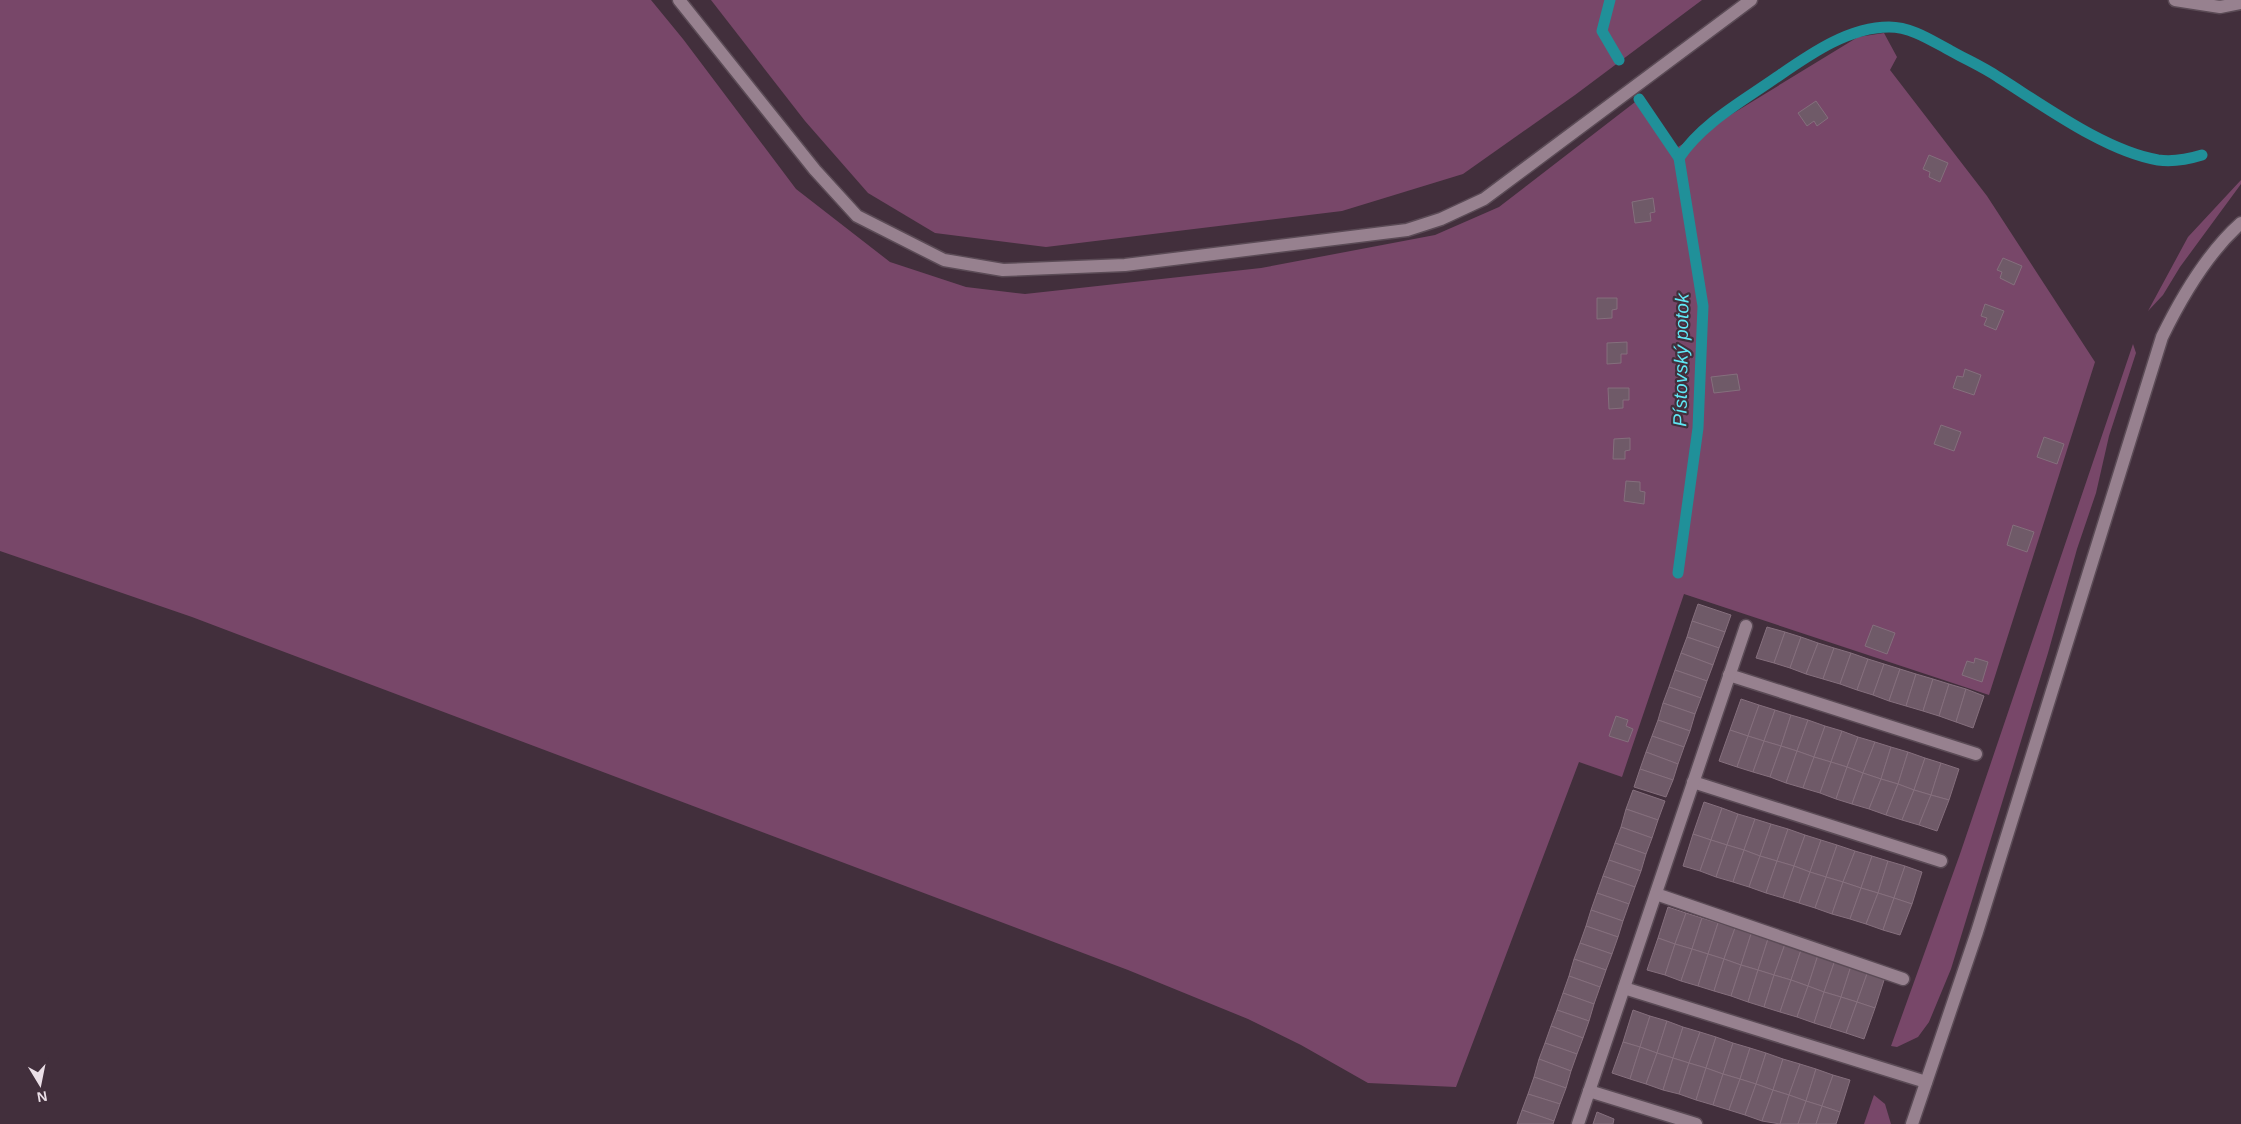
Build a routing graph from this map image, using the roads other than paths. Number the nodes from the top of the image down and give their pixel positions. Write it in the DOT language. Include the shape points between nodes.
graph roads {
  1 [pos="679,0"];
  2 [pos="1751,0"];
  3 [pos="2175,0"];
  4 [pos="2241,3"];
  5 [pos="2241,223"];
  6 [pos="1746,626"];
  7 [pos="1729,675"];
  8 [pos="1976,754"];
  9 [pos="1693,782"];
  10 [pos="1941,861"];
  11 [pos="1656,894"];
  12 [pos="1903,979"];
  13 [pos="1624,988"];
  14 [pos="1926,1082"];
  15 [pos="1589,1091"];
  16 [pos="1578,1124"];
  17 [pos="1696,1124"];
  18 [pos="1912,1124"];
  1 -- 2 [label="street" via="815,170 857,216 944,260 1003,270 1126,266 1407,230 1441,218 1484,199"];
  3 -- 4 [label="street" via="2220,7"];
  5 -- 14 [label="street" via="2227,235 2179,302 2162,337 1977,932"];
  6 -- 7 [label="street"];
  7 -- 8 [label="street"];
  7 -- 9 [label="street"];
  9 -- 10 [label="street"];
  9 -- 11 [label="street"];
  11 -- 12 [label="street"];
  11 -- 13 [label="street"];
  13 -- 14 [label="street"];
  13 -- 15 [label="street"];
  14 -- 18 [label="street"];
  15 -- 16 [label="street"];
  15 -- 17 [label="street"];
}
